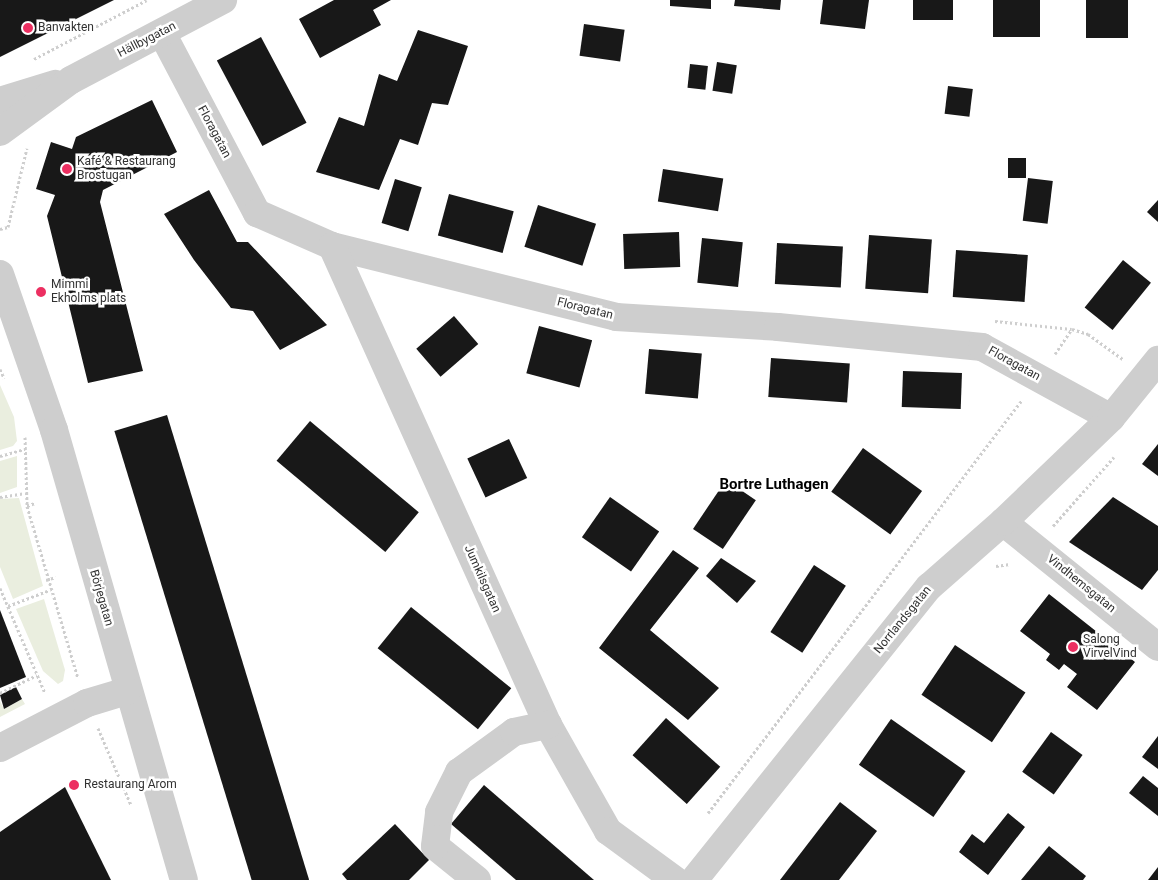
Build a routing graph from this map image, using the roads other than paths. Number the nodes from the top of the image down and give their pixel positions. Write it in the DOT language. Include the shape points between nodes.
graph roads {
  1 [pos="223,0"];
  2 [pos="162,33"];
  3 [pos="71,80"];
  4 [pos="0,101"];
  5 [pos="0,132"];
  6 [pos="332,246"];
  7 [pos="0,274"];
  8 [pos="7,308"];
  9 [pos="1151,368"];
  10 [pos="1111,418"];
  11 [pos="1003,522"];
  12 [pos="1158,647"];
  13 [pos="127,691"];
  14 [pos="548,725"];
  15 [pos="0,748"];
  16 [pos="184,880"];
  17 [pos="477,880"];
  18 [pos="675,880"];
  19 [pos="694,880"];
  1 -- 2 [label="street, Hällbygatan"];
  2 -- 3 [label="street, Hällbygatan"];
  2 -- 6 [label="street, Floragatan" via="257,213"];
  3 -- 4 [label="street, Hällbygatan"];
  3 -- 5 [label="street, Hällbygatan"];
  6 -- 10 [label="street, Floragatan" via="616,317 778,327 982,347"];
  6 -- 14 [label="street, Jumkilsgatan"];
  7 -- 8 [label="street, Börjegatan"];
  8 -- 13 [label="street, Börjegatan" via="54,430"];
  9 -- 10 [label="street, Norrlandsgatan"];
  10 -- 11 [label="street, Norrlandsgatan"];
  11 -- 12 [label="street, Vindhemsgatan"];
  11 -- 19 [label="street, Norrlandsgatan" via="929,587"];
  13 -- 15 [label="street" via="88,703"];
  13 -- 16 [label="street, Börjegatan"];
  14 -- 17 [label="street" via="514,732 458,772 439,812 435,846"];
  14 -- 18 [label="street, Jumkilsgatan" via="608,831"];
}
